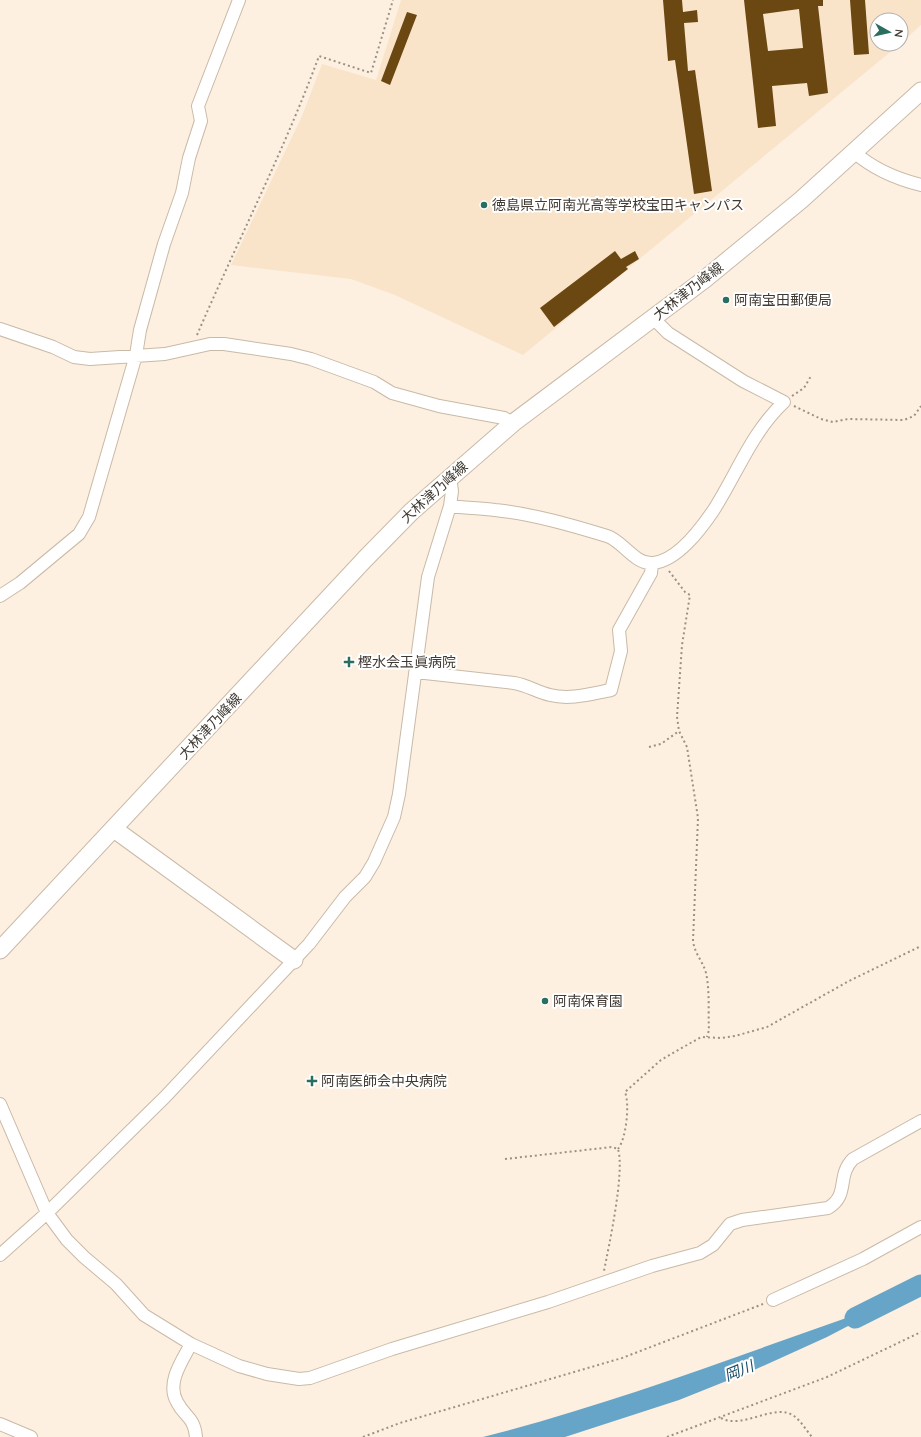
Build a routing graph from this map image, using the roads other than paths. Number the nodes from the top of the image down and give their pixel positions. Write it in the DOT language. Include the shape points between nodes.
graph roads {
  1 [pos="239,0"];
  2 [pos="921,91"];
  3 [pos="854,152"];
  4 [pos="921,184"];
  5 [pos="653,318"];
  6 [pos="0,329"];
  7 [pos="136,355"];
  8 [pos="513,423"];
  9 [pos="450,478"];
  10 [pos="450,506"];
  11 [pos="652,564"];
  12 [pos="0,596"];
  13 [pos="416,672"];
  14 [pos="114,828"];
  15 [pos="0,950"];
  16 [pos="294,960"];
  17 [pos="0,1104"];
  18 [pos="921,1121"];
  19 [pos="47,1213"];
  20 [pos="921,1227"];
  21 [pos="0,1255"];
  22 [pos="773,1300"];
  23 [pos="191,1344"];
  24 [pos="0,1424"];
  25 [pos="31,1437"];
  26 [pos="196,1437"];
  1 -- 7 [label="street" via="198,106 201,121 140,330"];
  2 -- 3 [label="main road, 大林津乃峰線"];
  3 -- 4 [label="street" via="876,167 906,181"];
  3 -- 5 [label="main road, 大林津乃峰線" via="801,200"];
  5 -- 8 [label="main road, 大林津乃峰線"];
  5 -- 11 [label="street" via="668,333 743,381 784,402 754,437 713,511 679,552 664,561"];
  6 -- 7 [label="street" via="74,357 90,359"];
  7 -- 8 [label="street" via="165,354 198,346 224,344 311,359 374,382 392,393 440,406 504,418"];
  7 -- 12 [label="street" via="89,517 79,534 20,583"];
  8 -- 9 [label="main road, 大林津乃峰線"];
  9 -- 10 [label="street"];
  9 -- 14 [label="main road, 大林津乃峰線" via="411,512 365,559"];
  10 -- 11 [label="street" via="495,510 570,525 610,538 630,553"];
  10 -- 13 [label="street" via="428,577"];
  11 -- 13 [label="street" via="651,573 619,630 621,651 611,690 564,697 524,684"];
  13 -- 16 [label="street" via="394,817 365,877 345,897"];
  14 -- 15 [label="main road, 大林津乃峰線"];
  14 -- 16 [label="main road"];
  16 -- 19 [label="street" via="165,1097"];
  17 -- 19 [label="street"];
  18 -- 23 [label="street" via="853,1159 846,1166 841,1196 828,1208 742,1220 730,1224 713,1245 700,1253 652,1266 306,1378 267,1374 239,1366"];
  19 -- 21 [label="street"];
  19 -- 23 [label="street" via="67,1240 116,1284 144,1315"];
  20 -- 22 [label="street" via="863,1259"];
  23 -- 26 [label="street" via="176,1374 173,1390 177,1402 195,1425"];
  24 -- 25 [label="street"];
}
